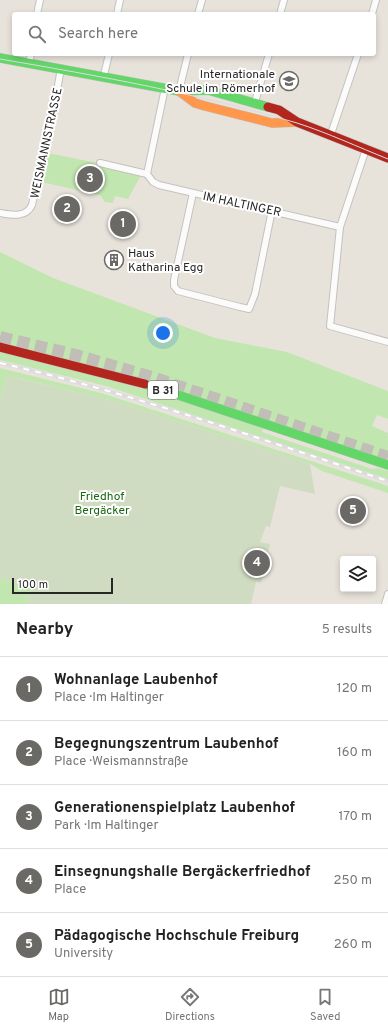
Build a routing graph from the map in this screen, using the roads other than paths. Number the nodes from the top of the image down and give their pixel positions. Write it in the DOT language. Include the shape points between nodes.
graph roads {
  1 [pos="40,0"];
  2 [pos="120,0"];
  3 [pos="202,0"];
  4 [pos="284,0"];
  5 [pos="376,0"];
  6 [pos="38,12"];
  7 [pos="117,12"];
  8 [pos="199,12"];
  9 [pos="281,12"];
  10 [pos="373,12"];
  11 [pos="109,56"];
  12 [pos="188,56"];
  13 [pos="268,56"];
  14 [pos="357,56"];
  15 [pos="0,58"];
  16 [pos="30,58"];
  17 [pos="61,68"];
  18 [pos="104,75"];
  19 [pos="165,88"];
  20 [pos="179,91"];
  21 [pos="255,102"];
  22 [pos="297,122"];
  23 [pos="331,134"];
  24 [pos="366,148"];
  25 [pos="388,158"];
  26 [pos="100,162"];
  27 [pos="147,174"];
  28 [pos="193,193"];
  29 [pos="272,210"];
  30 [pos="0,213"];
  31 [pos="340,227"];
  32 [pos="388,342"];
  33 [pos="0,347"];
  34 [pos="388,465"];
  35 [pos="388,594"];
  36 [pos="385,604"];
  1 -- 6 [label="street"];
  2 -- 7 [label="street"];
  3 -- 8 [label="street"];
  4 -- 9 [label="street"];
  5 -- 10 [label="street"];
  11 -- 18 [label="street"];
  12 -- 20 [label="street"];
  13 -- 21 [label="street"];
  14 -- 23 [label="street"];
  15 -- 16 [label="main road"];
  16 -- 17 [label="main road"];
  17 -- 18 [label="main road"];
  17 -- 30 [label="street, WEISMANNSTRASSE" via="32,205 22,214"];
  18 -- 19 [label="main road"];
  19 -- 20 [label="main road"];
  19 -- 27 [label="street"];
  20 -- 21 [label="main road" via="208,90"];
  20 -- 22 [label="main road" via="195,103 205,106 272,123"];
  21 -- 22 [label="main road" via="279,110"];
  22 -- 23 [label="main road"];
  23 -- 24 [label="main road"];
  24 -- 25 [label="main road"];
  24 -- 31 [label="street"];
  26 -- 27 [label="street, IM HALTINGER"];
  27 -- 28 [label="street, IM HALTINGER" via="159,185"];
  28 -- 29 [label="street, IM HALTINGER"];
  28 -- 29 [label="street" via="174,286 178,291 249,309 255,294"];
  29 -- 31 [label="street, IM HALTINGER"];
  31 -- 32 [label="street" via="330,326"];
  33 -- 34 [label="main road, B 31" via="158,388"];
  35 -- 36 [label="street"];
}
